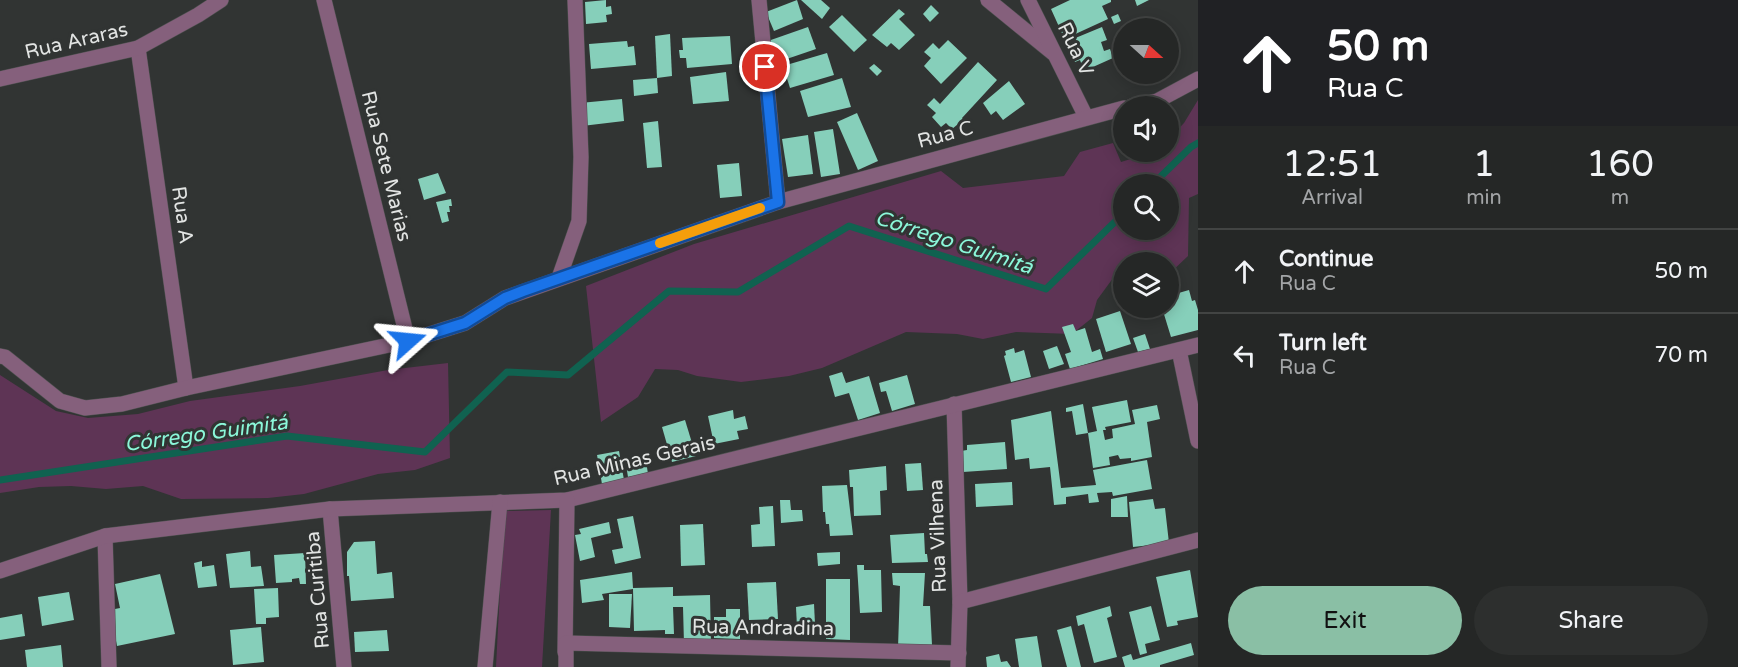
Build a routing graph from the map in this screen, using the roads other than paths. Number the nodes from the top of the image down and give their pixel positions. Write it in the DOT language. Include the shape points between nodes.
graph roads {
  1 [pos="220,0"];
  2 [pos="324,0"];
  3 [pos="575,0"];
  4 [pos="759,0"];
  5 [pos="988,0"];
  6 [pos="1028,0"];
  7 [pos="138,48"];
  8 [pos="1057,56"];
  9 [pos="0,79"];
  10 [pos="1198,79"];
  11 [pos="1165,96"];
  12 [pos="1113,111"];
  13 [pos="1086,117"];
  14 [pos="778,202"];
  15 [pos="559,278"];
  16 [pos="408,341"];
  17 [pos="1198,345"];
  18 [pos="1179,350"];
  19 [pos="0,356"];
  20 [pos="186,388"];
  21 [pos="954,404"];
  22 [pos="1198,441"];
  23 [pos="567,500"];
  24 [pos="500,502"];
  25 [pos="330,508"];
  26 [pos="105,536"];
  27 [pos="1198,540"];
  28 [pos="0,572"];
  29 [pos="960,602"];
  30 [pos="566,643"];
  31 [pos="958,660"];
  32 [pos="109,667"];
  33 [pos="344,667"];
  34 [pos="485,667"];
  35 [pos="564,667"];
  1 -- 7 [label="street, Rua Araras"];
  2 -- 16 [label="street, Rua Sete Marias"];
  3 -- 15 [label="street" via="582,157 579,221"];
  4 -- 14 [label="street"];
  5 -- 8 [label="street"];
  6 -- 8 [label="street, Rua V"];
  7 -- 9 [label="street, Rua Araras"];
  7 -- 20 [label="street, Rua A"];
  8 -- 13 [label="street, Rua V"];
  10 -- 11 [label="street"];
  12 -- 13 [label="street, Rua C"];
  13 -- 14 [label="street, Rua C"];
  14 -- 15 [label="street, Rua C"];
  15 -- 16 [label="street, Rua C" via="505,298 465,323"];
  16 -- 20 [label="street, Rua C"];
  17 -- 18 [label="street, Rua Minas Gerais"];
  18 -- 21 [label="street, Rua Minas Gerais"];
  18 -- 22 [label="street"];
  19 -- 20 [label="street, Rua C" via="60,401 84,408 122,404"];
  21 -- 23 [label="street, Rua Minas Gerais"];
  21 -- 29 [label="street, Rua Vilhena"];
  23 -- 24 [label="street, Rua Minas Gerais"];
  23 -- 30 [label="street"];
  24 -- 25 [label="street, Rua Minas Gerais"];
  24 -- 34 [label="street"];
  25 -- 26 [label="street, Rua Minas Gerais"];
  25 -- 33 [label="street, Rua Curitiba"];
  26 -- 28 [label="street, Rua Minas Gerais"];
  26 -- 32 [label="street"];
  27 -- 29 [label="street"];
  29 -- 31 [label="street, Rua Vilhena"];
  30 -- 31 [label="street, Rua Andradina"];
  30 -- 35 [label="street"];
}
